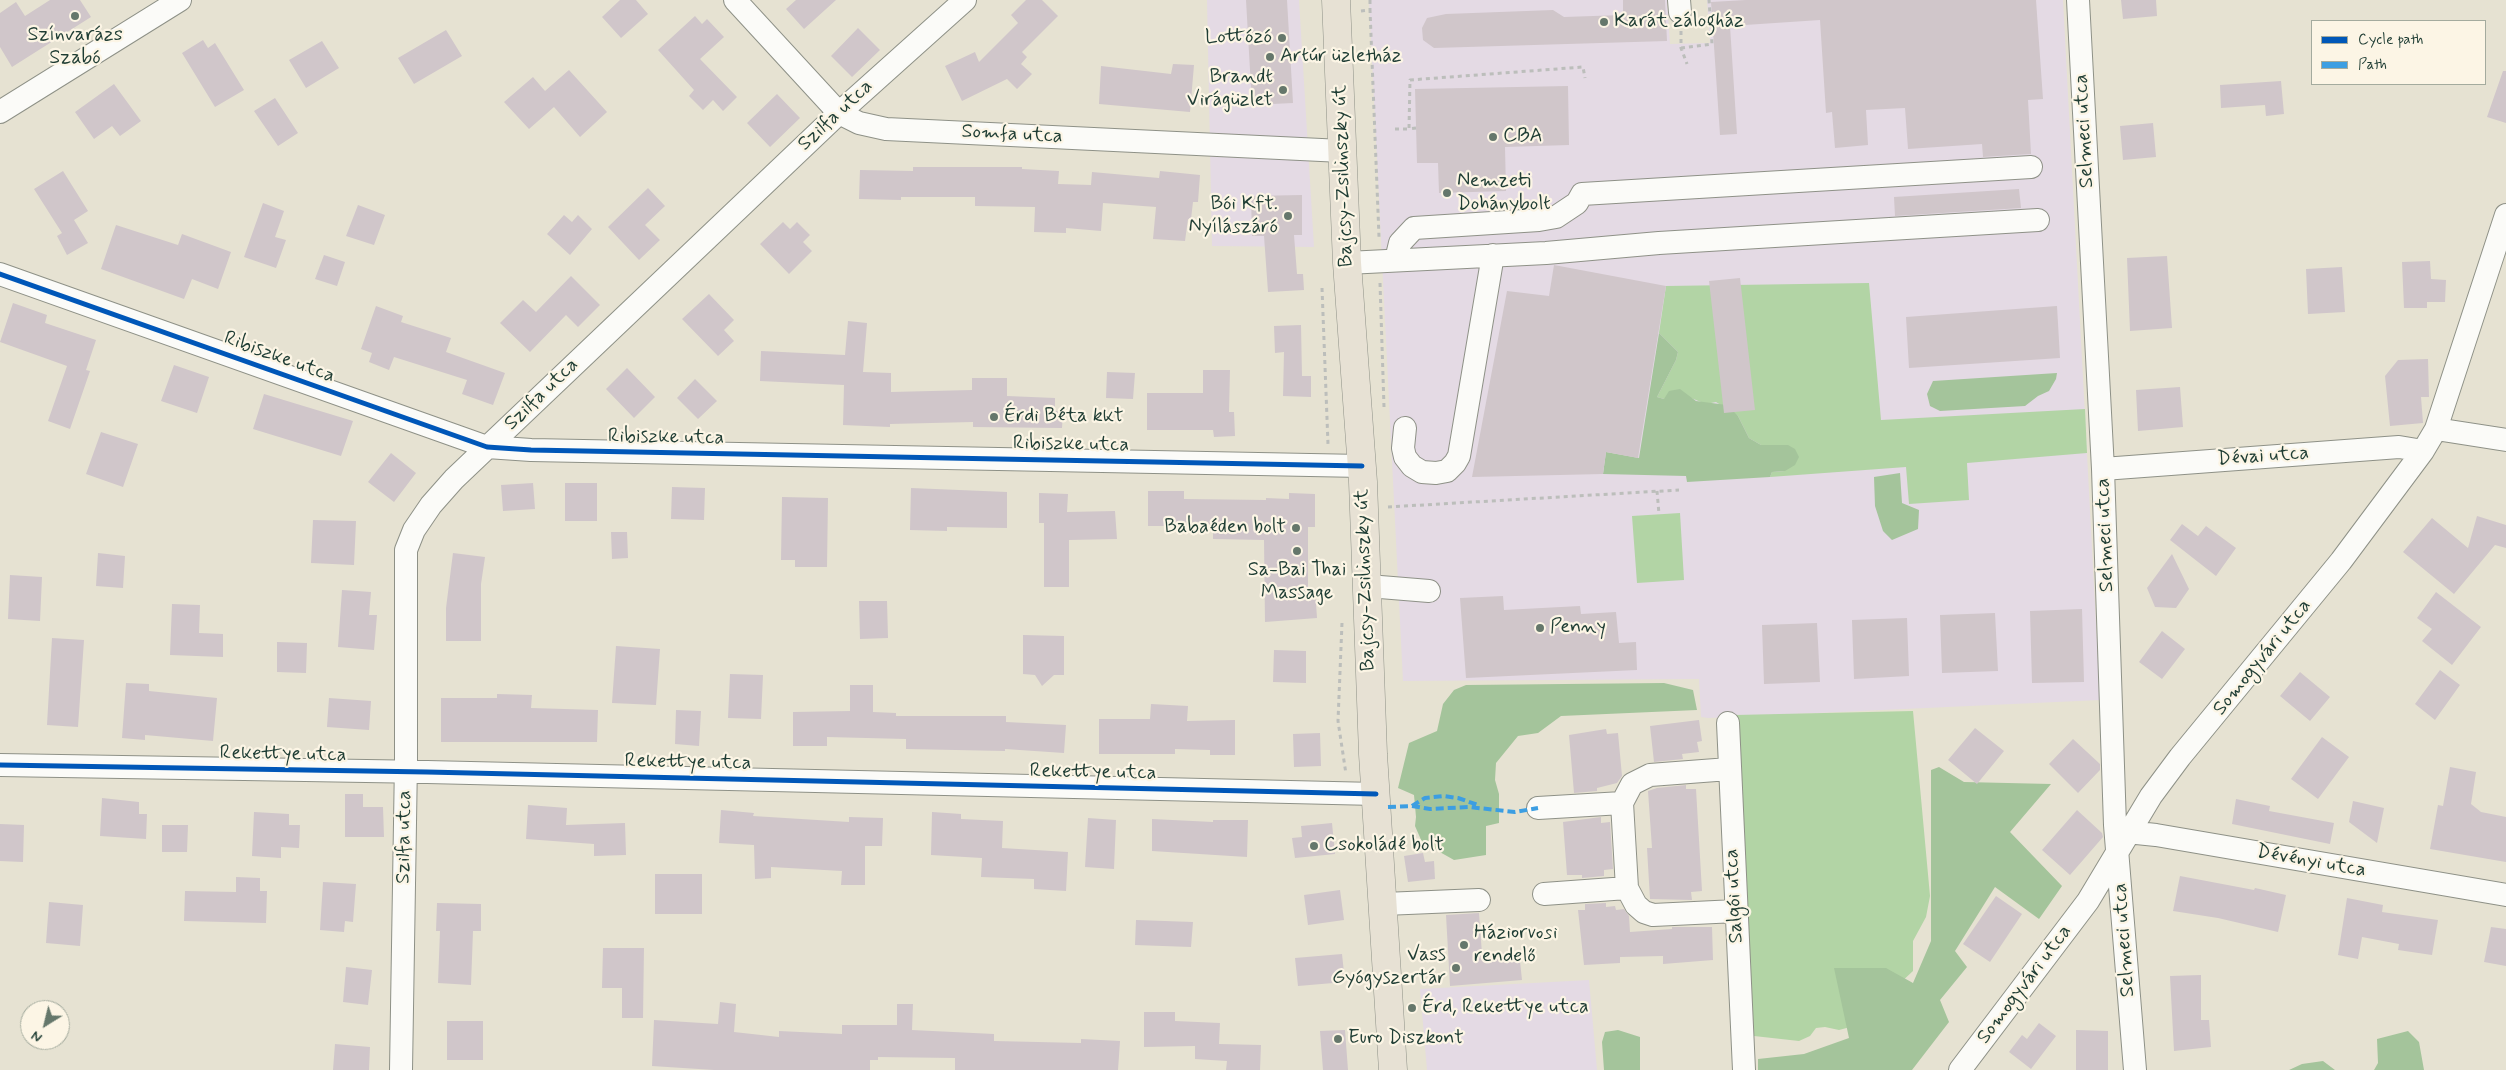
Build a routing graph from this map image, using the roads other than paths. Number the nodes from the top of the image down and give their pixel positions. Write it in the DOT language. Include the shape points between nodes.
graph roads {
  1 [pos="180,0"];
  2 [pos="735,0"];
  3 [pos="965,0"];
  4 [pos="2078,0"];
  5 [pos="1336,6"];
  6 [pos="0,112"];
  7 [pos="839,113"];
  8 [pos="1342,151"];
  9 [pos="2030,167"];
  10 [pos="2506,215"];
  11 [pos="2038,220"];
  12 [pos="1493,255"];
  13 [pos="1388,260"];
  14 [pos="1347,263"];
  15 [pos="0,274"];
  16 [pos="1405,428"];
  17 [pos="2436,429"];
  18 [pos="2506,440"];
  19 [pos="487,447"];
  20 [pos="2423,451"];
  21 [pos="1352,465"];
  22 [pos="2103,469"];
  23 [pos="1368,586"];
  24 [pos="1429,591"];
  25 [pos="1728,723"];
  26 [pos="0,765"];
  27 [pos="1729,769"];
  28 [pos="406,772"];
  29 [pos="1376,794"];
  30 [pos="1622,803"];
  31 [pos="1538,808"];
  32 [pos="2122,838"];
  33 [pos="1627,888"];
  34 [pos="1544,894"];
  35 [pos="2506,895"];
  36 [pos="1479,900"];
  37 [pos="1384,904"];
  38 [pos="1736,912"];
  39 [pos="401,1070"];
  40 [pos="1393,1070"];
  41 [pos="1744,1070"];
  42 [pos="1960,1070"];
  43 [pos="2135,1070"];
  1 -- 6 [label="street"];
  2 -- 7 [label="street, Somfa utca"];
  3 -- 7 [label="street, Szilfa utca"];
  4 -- 22 [label="street, Selmeci utca"];
  5 -- 8 [label="main road, Bajcsy-Zsilinszky út"];
  7 -- 8 [label="street, Somfa utca" via="859,123 886,129"];
  7 -- 19 [label="street, Szilfa utca"];
  8 -- 14 [label="main road, Bajcsy-Zsilinszky út"];
  9 -- 13 [label="street" via="1582,194 1577,203 1556,217 1414,228"];
  10 -- 17 [label="street, Somogyvári utca"];
  11 -- 12 [label="street"];
  12 -- 13 [label="street"];
  12 -- 16 [label="street" via="1459,456 1455,463 1447,471 1436,474 1422,472 1412,466 1405,458 1403,448"];
  13 -- 14 [label="street"];
  14 -- 21 [label="main road, Bajcsy-Zsilinszky út"];
  15 -- 19 [label="street, Ribiszke utca"];
  17 -- 18 [label="street"];
  17 -- 20 [label="street, Somogyvári utca"];
  19 -- 21 [label="street, Ribiszke utca" via="540,451"];
  19 -- 28 [label="street, Szilfa utca" via="431,505 414,530 406,550"];
  20 -- 22 [label="street, Dévai utca" via="2399,447"];
  20 -- 32 [label="street, Somogyvári utca" via="2335,569 2180,757"];
  21 -- 23 [label="main road, Bajcsy-Zsilinszky út" via="1364,508"];
  22 -- 32 [label="street, Selmeci utca"];
  23 -- 24 [label="street"];
  23 -- 29 [label="main road, Bajcsy-Zsilinszky út"];
  25 -- 27 [label="street, Salgói utca"];
  26 -- 28 [label="street, Rekettye utca"];
  27 -- 30 [label="street" via="1640,778 1632,784"];
  27 -- 38 [label="street, Salgói utca"];
  28 -- 29 [label="street, Rekettye utca"];
  28 -- 39 [label="street, Szilfa utca"];
  29 -- 37 [label="main road, Bajcsy-Zsilinszky út"];
  30 -- 31 [label="street"];
  30 -- 33 [label="street"];
  32 -- 35 [label="street, Dévényi utca"];
  32 -- 42 [label="street, Somogyvári utca" via="2088,901"];
  32 -- 43 [label="street, Selmeci utca" via="2120,893"];
  33 -- 34 [label="street"];
  33 -- 38 [label="street" via="1636,905 1652,915"];
  36 -- 37 [label="street"];
  37 -- 40 [label="main road, Bajcsy-Zsilinszky út"];
  38 -- 41 [label="street, Salgói utca"];
}
